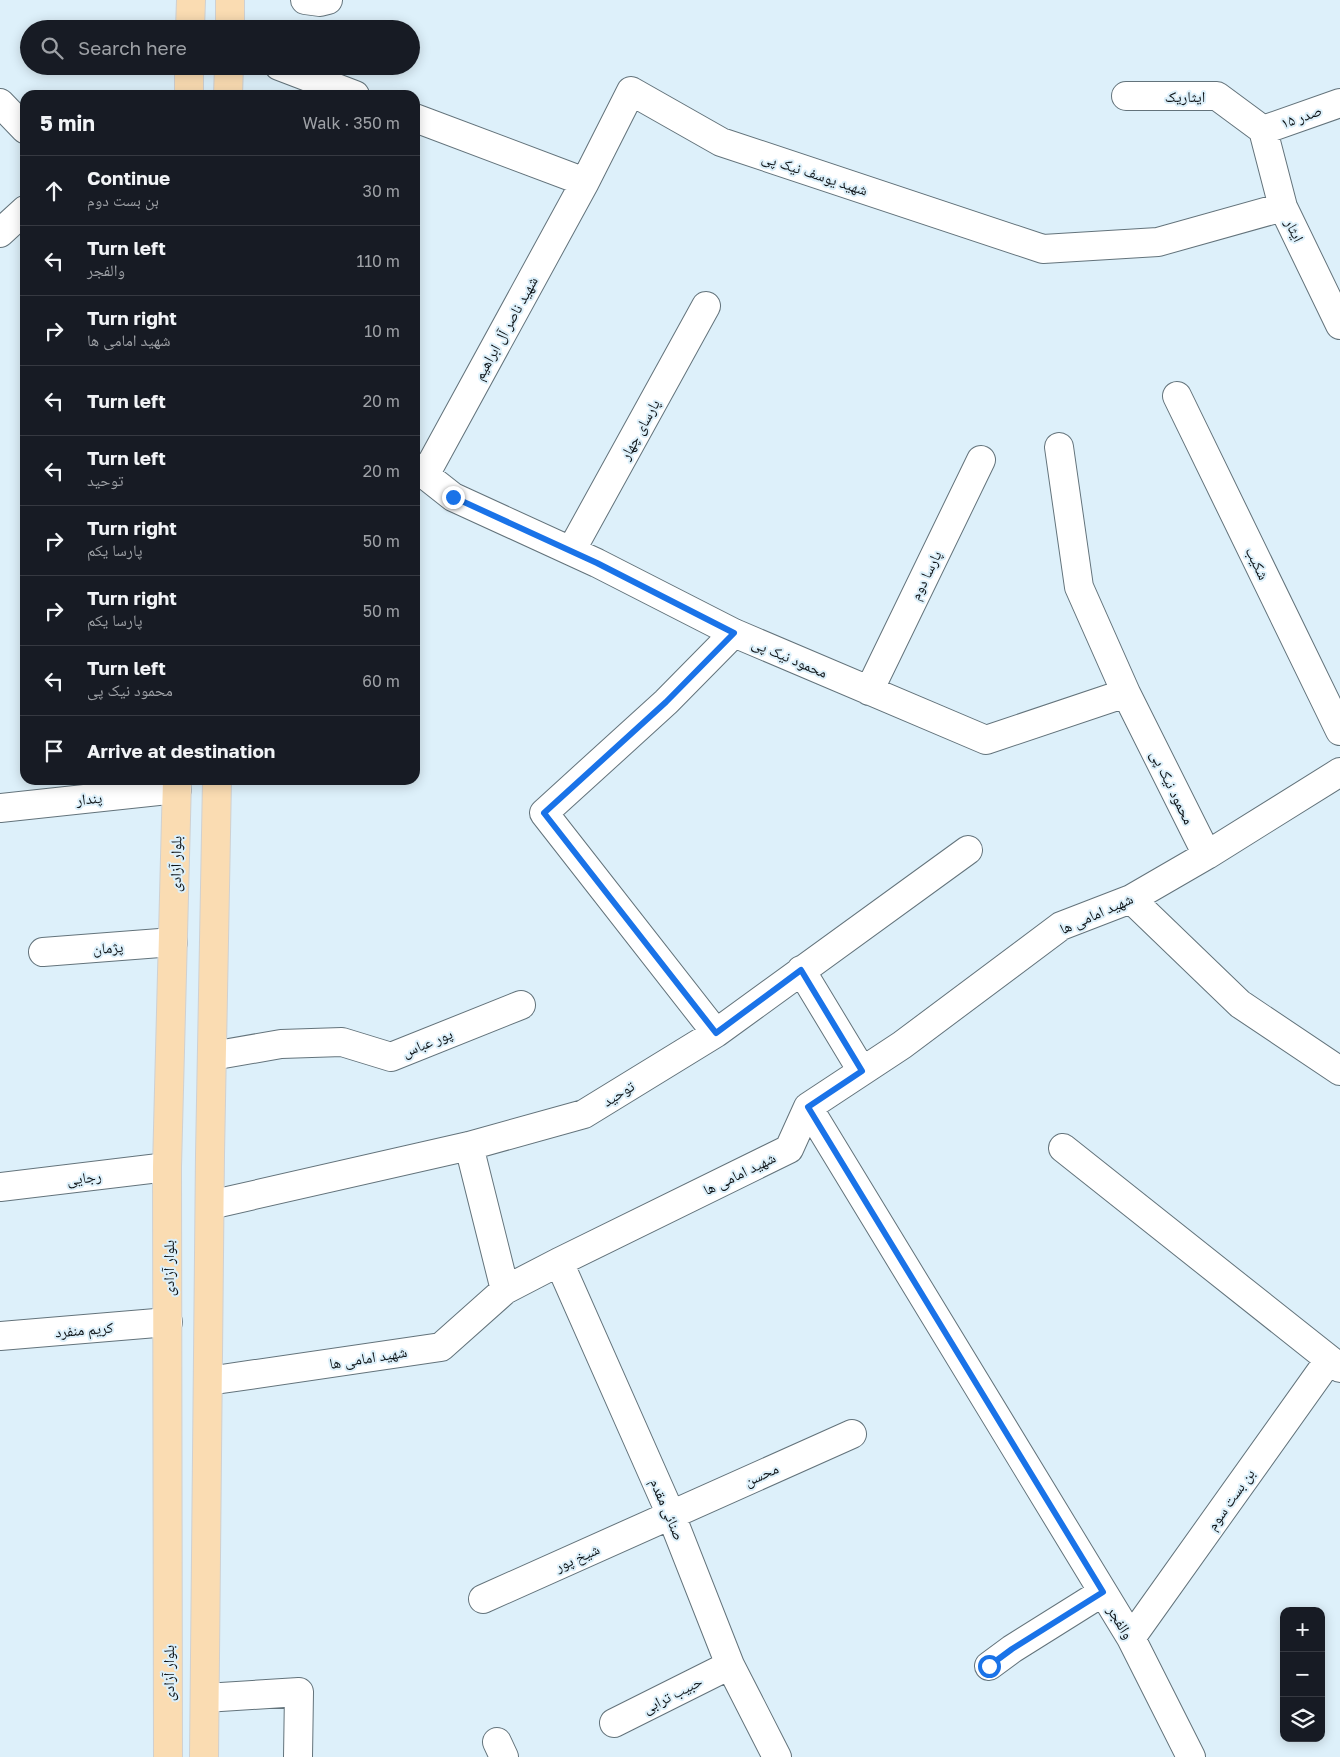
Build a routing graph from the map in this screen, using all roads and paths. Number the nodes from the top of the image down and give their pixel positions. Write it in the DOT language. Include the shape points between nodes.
graph roads {
  1 [pos="190,0"];
  2 [pos="230,0"];
  3 [pos="305,0"];
  4 [pos="328,0"];
  5 [pos="190,20"];
  6 [pos="230,20"];
  7 [pos="189,75"];
  8 [pos="229,75"];
  9 [pos="303,75"];
  10 [pos="189,90"];
  11 [pos="228,90"];
  12 [pos="342,90"];
  13 [pos="1126,96"];
  14 [pos="0,103"];
  15 [pos="1340,103"];
  16 [pos="420,120"];
  17 [pos="20,124"];
  18 [pos="1263,130"];
  19 [pos="585,182"];
  20 [pos="1283,207"];
  21 [pos="20,214"];
  22 [pos="0,232"];
  23 [pos="706,306"];
  24 [pos="1340,325"];
  25 [pos="1177,396"];
  26 [pos="1059,446"];
  27 [pos="981,460"];
  28 [pos="420,471"];
  29 [pos="571,551"];
  30 [pos="734,633"];
  31 [pos="869,690"];
  32 [pos="1126,693"];
  33 [pos="1340,731"];
  34 [pos="1340,772"];
  35 [pos="170,785"];
  36 [pos="177,785"];
  37 [pos="217,785"];
  38 [pos="0,808"];
  39 [pos="968,850"];
  40 [pos="1207,855"];
  41 [pos="1131,899"];
  42 [pos="173,942"];
  43 [pos="43,952"];
  44 [pos="801,970"];
  45 [pos="521,1005"];
  46 [pos="716,1033"];
  47 [pos="212,1056"];
  48 [pos="862,1071"];
  49 [pos="1340,1071"];
  50 [pos="808,1107"];
  51 [pos="469,1146"];
  52 [pos="1063,1148"];
  53 [pos="167,1167"];
  54 [pos="0,1187"];
  55 [pos="210,1205"];
  56 [pos="559,1262"];
  57 [pos="505,1290"];
  58 [pos="168,1322"];
  59 [pos="0,1336"];
  60 [pos="1335,1364"];
  61 [pos="208,1382"];
  62 [pos="852,1434"];
  63 [pos="671,1514"];
  64 [pos="1103,1592"];
  65 [pos="483,1598"];
  66 [pos="1131,1638"];
  67 [pos="730,1664"];
  68 [pos="989,1666"];
  69 [pos="205,1698"];
  70 [pos="614,1723"];
  71 [pos="168,1757"];
  72 [pos="204,1757"];
  73 [pos="298,1757"];
  74 [pos="777,1757"];
  75 [pos="1191,1757"];
  1 -- 5 [label="main road"];
  2 -- 6 [label="main road"];
  3 -- 4 [label="street"];
  7 -- 10 [label="main road"];
  8 -- 11 [label="main road"];
  9 -- 12 [label="street"];
  13 -- 18 [label="street, ایثاریک" via="1217,96"];
  14 -- 17 [label="street"];
  15 -- 18 [label="street, صدر ۱۵"];
  16 -- 19 [label="street"];
  18 -- 20 [label="street, ایثار"];
  19 -- 20 [label="street, شهید یوسف نیک پی" via="631,91 721,142 1043,249 1158,242"];
  19 -- 28 [label="street, شهید ناصر آل ابراهیم"];
  20 -- 24 [label="street, ایثار"];
  21 -- 22 [label="street"];
  23 -- 29 [label="street, پارسای چهار"];
  25 -- 33 [label="street, شکیب"];
  26 -- 32 [label="street, محمود نیک پی" via="1079,587"];
  27 -- 31 [label="street, پارسا دوم"];
  28 -- 29 [label="street, محمود نیک پی" via="453,497"];
  29 -- 30 [label="street, محمود نیک پی"];
  30 -- 31 [label="street, محمود نیک پی"];
  30 -- 46 [label="street" via="666,702 544,813"];
  31 -- 32 [label="street, محمود نیک پی" via="986,740"];
  32 -- 40 [label="street, محمود نیک پی"];
  34 -- 40 [label="street, شهید امامی ها"];
  35 -- 38 [label="street, پندار"];
  36 -- 42 [label="main road, بلوار آزادی"];
  37 -- 47 [label="main road"];
  39 -- 44 [label="street, توحید"];
  40 -- 41 [label="street, شهید امامی ها"];
  41 -- 48 [label="street, شهید امامی ها" via="1061,926 902,1045"];
  41 -- 49 [label="street" via="1240,1004"];
  42 -- 43 [label="street, پژمان"];
  42 -- 53 [label="main road, بلوار آزادی"];
  44 -- 46 [label="street, توحید"];
  44 -- 48 [label="street"];
  45 -- 47 [label="street, پور عباس" via="391,1057 342,1042 280,1044"];
  46 -- 51 [label="street, توحید" via="584,1114"];
  47 -- 55 [label="main road"];
  48 -- 50 [label="street, شهید امامی ها"];
  50 -- 56 [label="street, شهید امامی ها" via="789,1149"];
  50 -- 64 [label="street, والفجر"];
  51 -- 55 [label="street, توحید"];
  51 -- 57 [label="street"];
  52 -- 60 [label="street, بن بست سوم"];
  53 -- 54 [label="street, رجایی"];
  53 -- 58 [label="main road, بلوار آزادی"];
  55 -- 61 [label="main road"];
  56 -- 57 [label="street, شهید امامی ها"];
  56 -- 63 [label="street, صنائی مقدم"];
  57 -- 61 [label="street, شهید امامی ها" via="441,1347"];
  58 -- 59 [label="street, کریم منفرد"];
  58 -- 71 [label="main road, بلوار آزادی"];
  60 -- 66 [label="street, بن بست سوم"];
  61 -- 69 [label="main road"];
  62 -- 63 [label="street, محسن"];
  63 -- 65 [label="street, شیخ پور"];
  63 -- 67 [label="street, صنائی مقدم"];
  64 -- 66 [label="street, والفجر"];
  64 -- 68 [label="street"];
  66 -- 75 [label="street, والفجر"];
  67 -- 70 [label="street, حبیب ترابی"];
  67 -- 74 [label="street, صنائی مقدم"];
  69 -- 72 [label="main road"];
  69 -- 73 [label="street" via="299,1692"];
}
